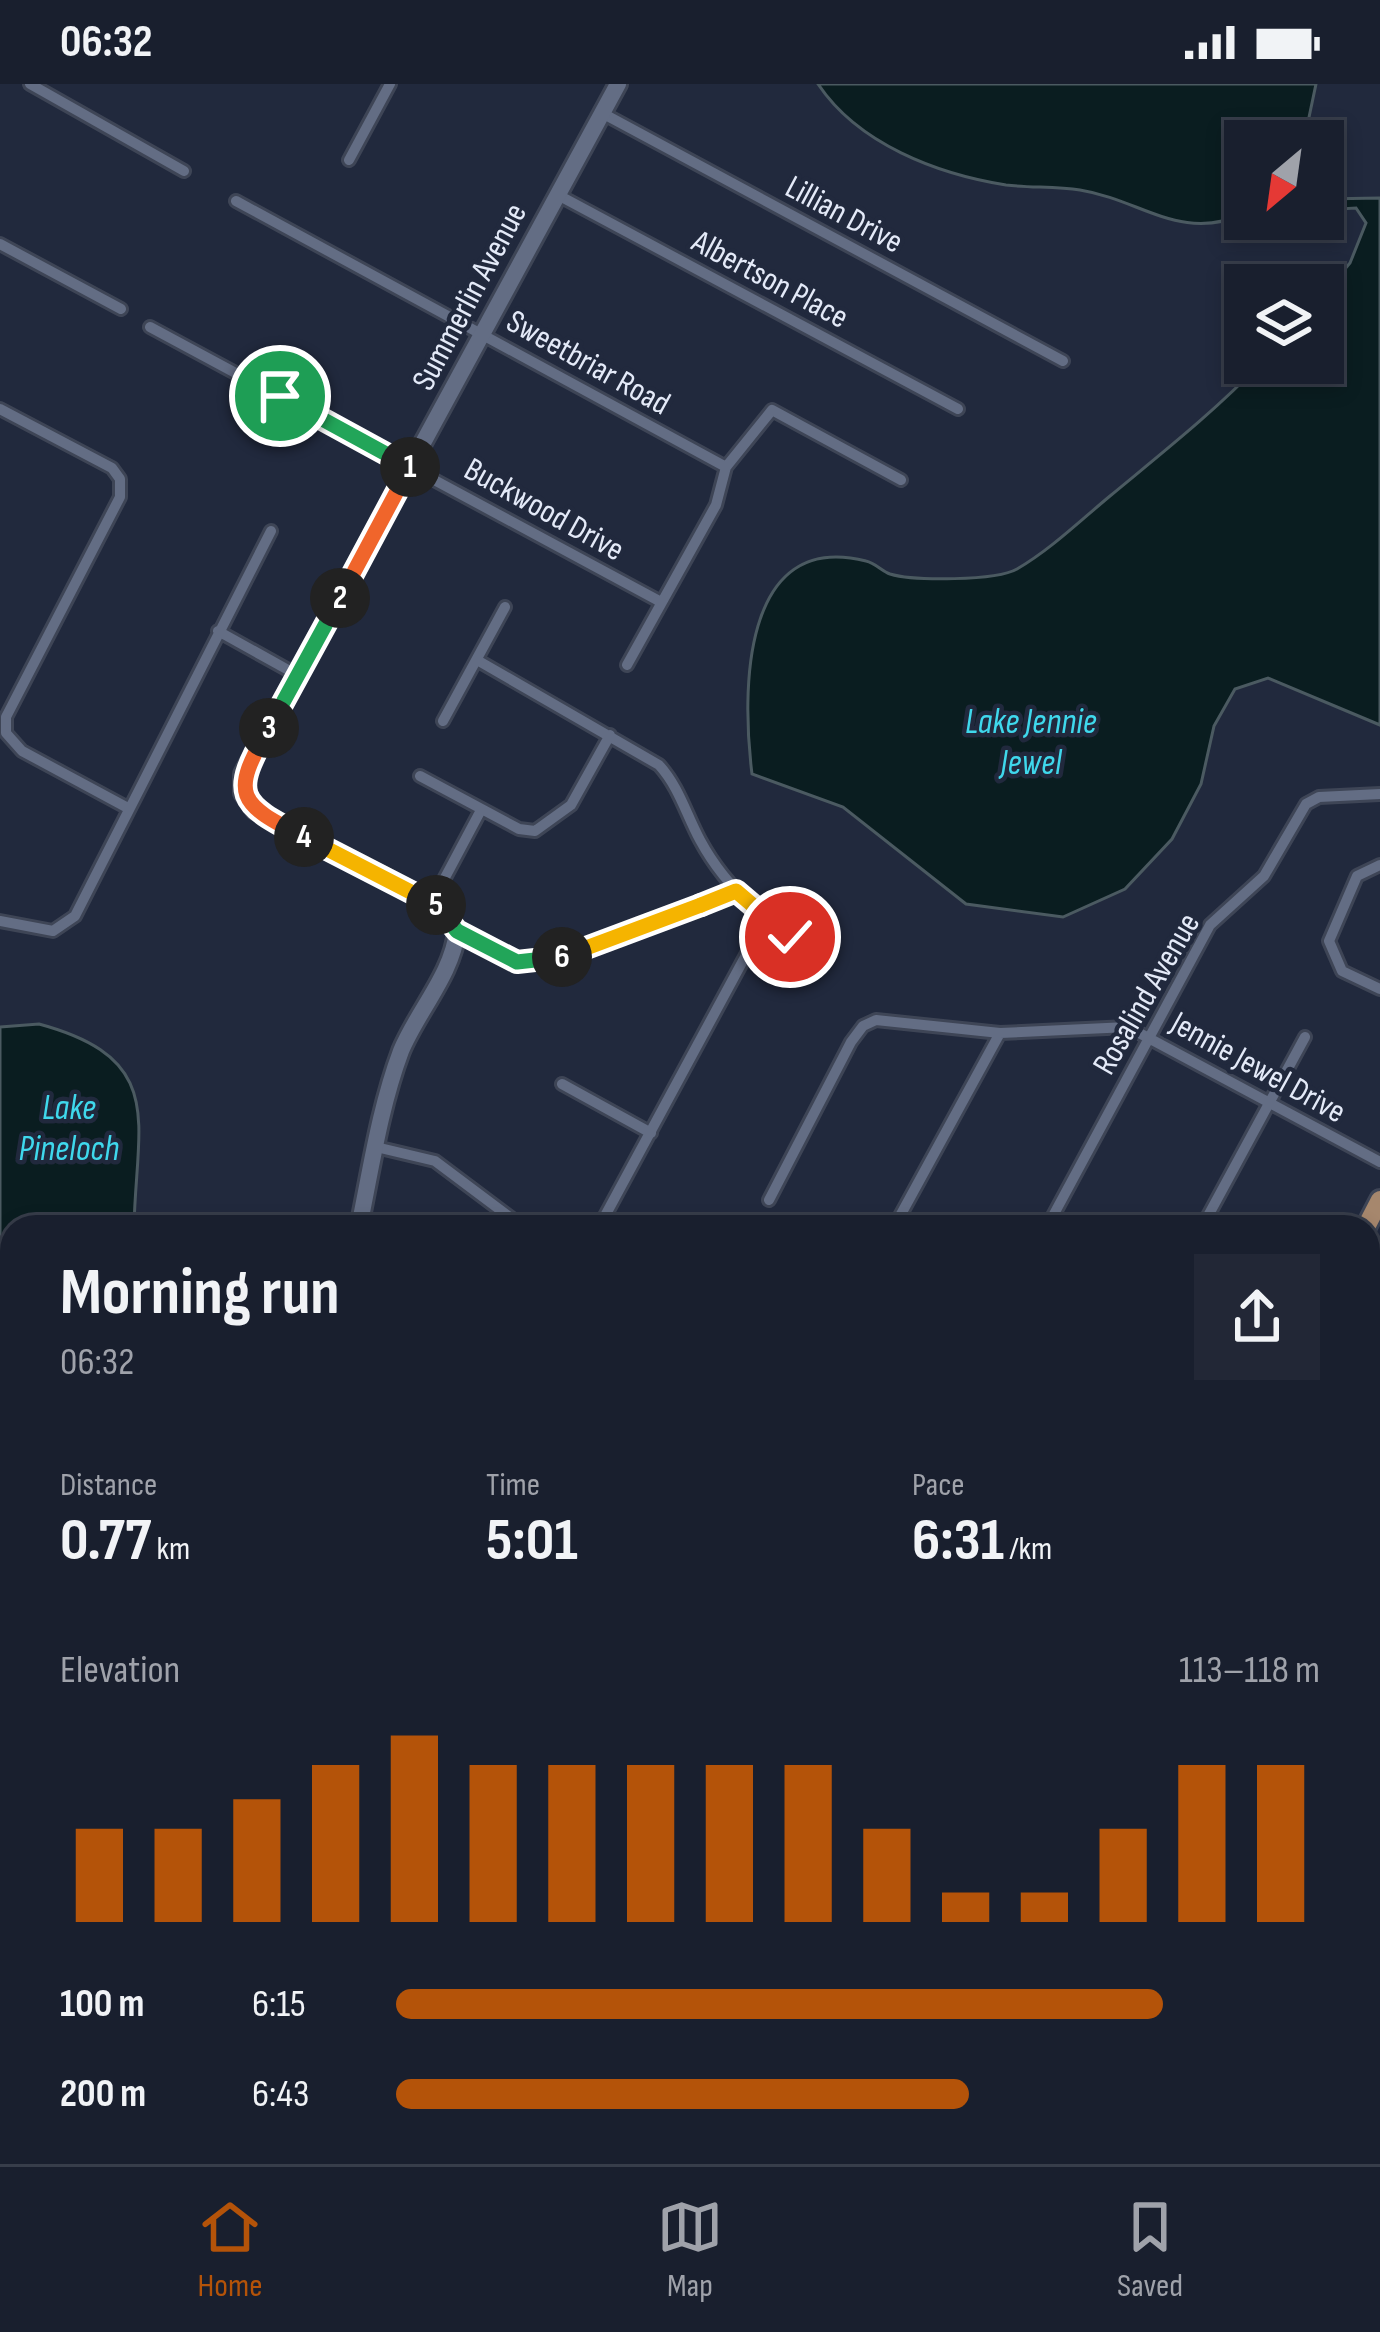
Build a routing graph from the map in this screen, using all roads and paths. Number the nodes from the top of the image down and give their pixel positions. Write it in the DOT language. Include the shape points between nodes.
graph roads {
  1 [pos="30,84"];
  2 [pos="390,84"];
  3 [pos="618,84"];
  4 [pos="602,113"];
  5 [pos="349,160"];
  6 [pos="184,171"];
  7 [pos="558,195"];
  8 [pos="236,201"];
  9 [pos="0,244"];
  10 [pos="122,309"];
  11 [pos="150,326"];
  12 [pos="482,333"];
  13 [pos="1063,361"];
  14 [pos="958,409"];
  15 [pos="0,410"];
  16 [pos="411,466"];
  17 [pos="727,467"];
  18 [pos="901,480"];
  19 [pos="271,531"];
  20 [pos="661,602"];
  21 [pos="505,608"];
  22 [pos="218,632"];
  23 [pos="477,660"];
  24 [pos="628,665"];
  25 [pos="299,676"];
  26 [pos="443,721"];
  27 [pos="610,735"];
  28 [pos="420,776"];
  29 [pos="1380,794"];
  30 [pos="126,807"];
  31 [pos="481,810"];
  32 [pos="1380,865"];
  33 [pos="736,891"];
  34 [pos="432,902"];
  35 [pos="765,920"];
  36 [pos="0,921"];
  37 [pos="457,931"];
  38 [pos="823,955"];
  39 [pos="1380,989"];
  40 [pos="1000,1034"];
  41 [pos="1150,1036"];
  42 [pos="1305,1037"];
  43 [pos="562,1084"];
  44 [pos="1269,1103"];
  45 [pos="651,1133"];
  46 [pos="376,1147"];
  47 [pos="1380,1162"];
  48 [pos="770,1200"];
  49 [pos="361,1215"];
  50 [pos="508,1215"];
  51 [pos="606,1215"];
  52 [pos="901,1215"];
  53 [pos="1053,1215"];
  54 [pos="1208,1215"];
  1 -- 6 [label="street"];
  2 -- 5 [label="street"];
  3 -- 4 [label="street, Summerlin Avenue"];
  4 -- 7 [label="street, Summerlin Avenue"];
  4 -- 13 [label="street, Lillian Drive"];
  7 -- 12 [label="street, Summerlin Avenue"];
  7 -- 14 [label="street, Albertson Place"];
  8 -- 12 [label="street, Sweetbriar Road"];
  9 -- 10 [label="street"];
  11 -- 16 [label="street, Buckwood Drive"];
  12 -- 16 [label="street, Summerlin Avenue"];
  12 -- 17 [label="street, Sweetbriar Road"];
  15 -- 30 [label="street" via="120,479 120,497 6,717 6,733 22,752"];
  16 -- 20 [label="street, Buckwood Drive"];
  16 -- 25 [label="street, Summerlin Avenue"];
  17 -- 18 [label="street" via="772,410"];
  17 -- 20 [label="street" via="716,505"];
  19 -- 22 [label="street"];
  20 -- 24 [label="street"];
  21 -- 23 [label="street"];
  22 -- 25 [label="street"];
  22 -- 30 [label="street"];
  23 -- 26 [label="street"];
  23 -- 27 [label="street"];
  25 -- 34 [label="street, Summerlin Avenue" via="247,766 243,793 266,818"];
  27 -- 31 [label="street" via="571,805 535,831"];
  27 -- 33 [label="street" via="672,779 697,835"];
  28 -- 31 [label="street"];
  29 -- 41 [label="street, Rosalind Avenue" via="1306,804 1264,876 1210,926"];
  30 -- 36 [label="street" via="75,916 53,931"];
  31 -- 34 [label="street"];
  32 -- 39 [label="street" via="1357,876 1329,941 1342,971"];
  33 -- 35 [label="street"];
  33 -- 37 [label="street" via="548,963 517,962"];
  34 -- 37 [label="street"];
  35 -- 38 [label="street"];
  35 -- 45 [label="street"];
  37 -- 46 [label="street" via="399,1058"];
  40 -- 41 [label="street, Jennie Jewel Drive" via="1105,1024"];
  40 -- 48 [label="street, Jennie Jewel Drive" via="869,1022 856,1033"];
  40 -- 52 [label="street"];
  41 -- 44 [label="street, Jennie Jewel Drive"];
  41 -- 53 [label="street, Rosalind Avenue"];
  42 -- 44 [label="street"];
  43 -- 45 [label="street"];
  44 -- 47 [label="street, Jennie Jewel Drive"];
  44 -- 54 [label="street"];
  45 -- 51 [label="street"];
  46 -- 49 [label="street"];
  46 -- 50 [label="street" via="435,1161"];
}
